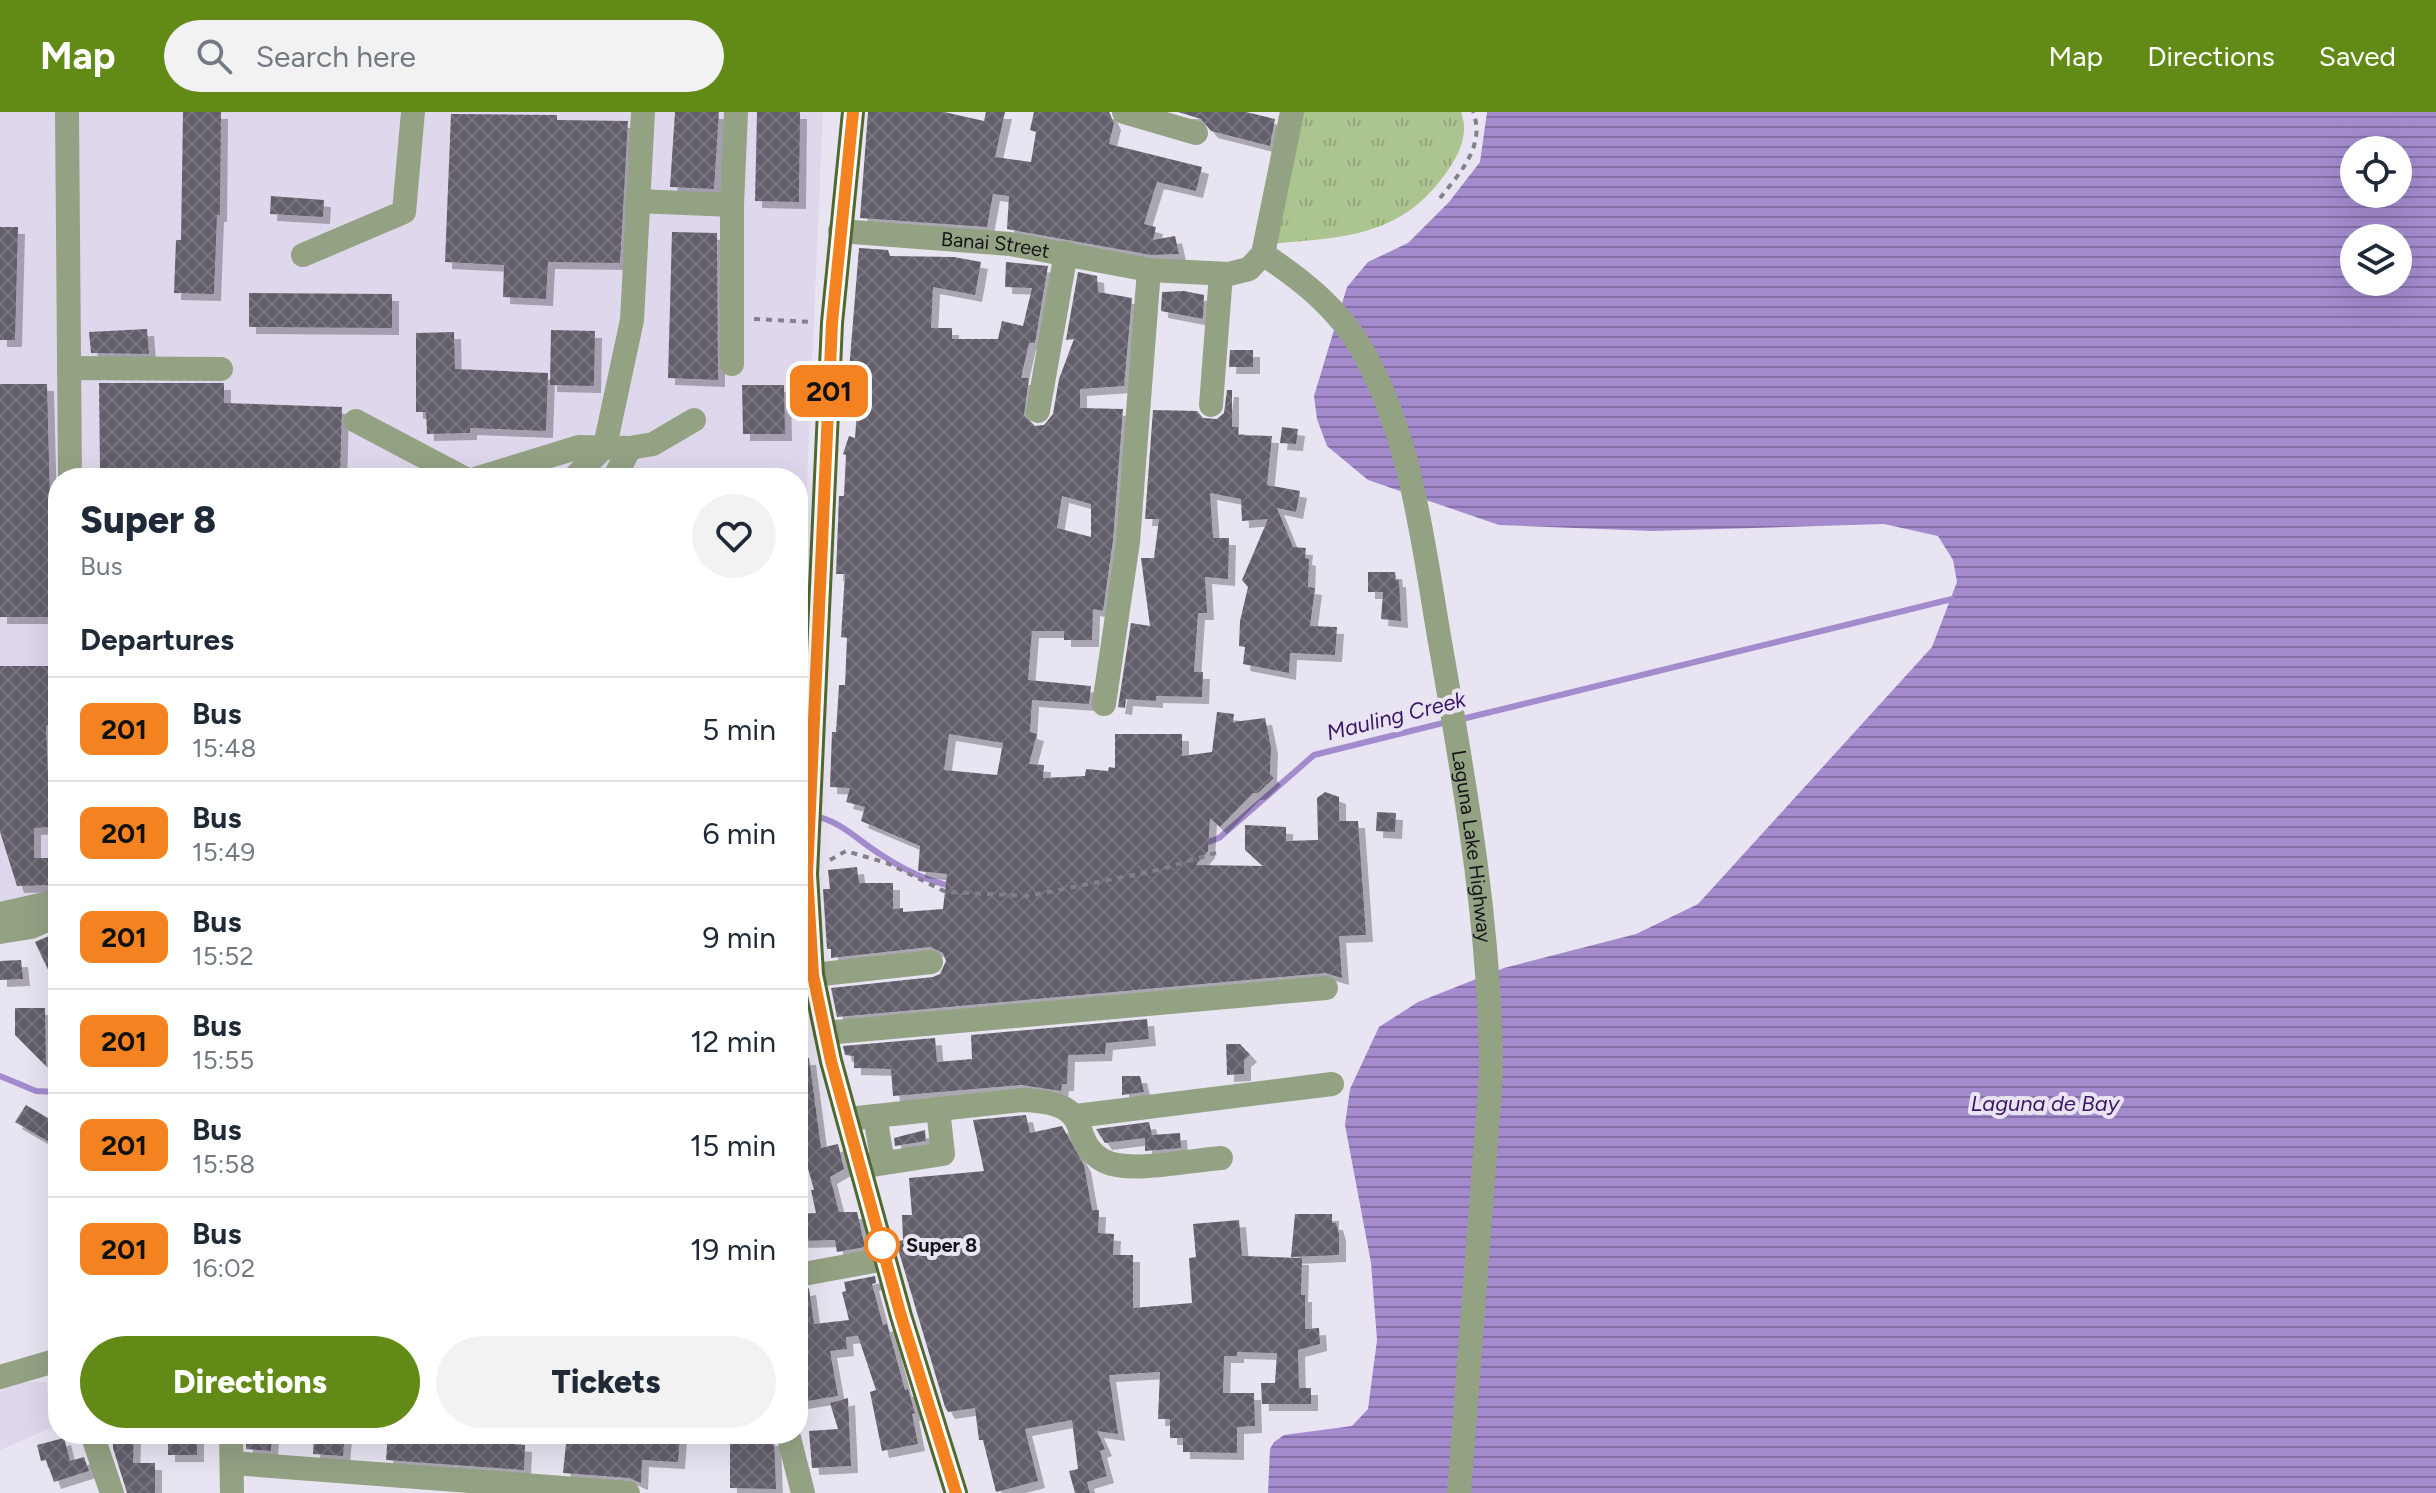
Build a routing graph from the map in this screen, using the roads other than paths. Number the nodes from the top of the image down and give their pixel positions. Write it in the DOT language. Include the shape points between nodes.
graph roads {
  1 [pos="67,112"];
  2 [pos="413,112"];
  3 [pos="643,112"];
  4 [pos="736,112"];
  5 [pos="853,112"];
  6 [pos="1124,112"];
  7 [pos="1292,112"];
  8 [pos="1196,133"];
  9 [pos="637,201"];
  10 [pos="732,205"];
  11 [pos="840,231"];
  12 [pos="1066,253"];
  13 [pos="1263,254"];
  14 [pos="303,255"];
  15 [pos="1149,270"];
  16 [pos="1221,274"];
  17 [pos="732,364"];
  18 [pos="69,368"];
  19 [pos="221,369"];
  20 [pos="1211,405"];
  21 [pos="1038,411"];
  22 [pos="694,420"];
  23 [pos="356,421"];
  24 [pos="617,447"];
  25 [pos="70,468"];
  26 [pos="445,468"];
  27 [pos="511,468"];
  28 [pos="588,468"];
  29 [pos="615,468"];
  30 [pos="1104,704"];
  31 [pos="808,743"];
  32 [pos="48,903"];
  33 [pos="0,914"];
  34 [pos="48,919"];
  35 [pos="0,932"];
  36 [pos="808,939"];
  37 [pos="931,962"];
  38 [pos="813,975"];
  39 [pos="1326,988"];
  40 [pos="825,1033"];
  41 [pos="1332,1084"];
  42 [pos="938,1109"];
  43 [pos="875,1116"];
  44 [pos="1076,1116"];
  45 [pos="848,1119"];
  46 [pos="1221,1158"];
  47 [pos="872,1165"];
  48 [pos="885,1259"];
  49 [pos="808,1273"];
  50 [pos="48,1369"];
  51 [pos="0,1377"];
  52 [pos="95,1444"];
  53 [pos="231,1444"];
  54 [pos="791,1444"];
  55 [pos="232,1463"];
  56 [pos="950,1492"];
  57 [pos="112,1493"];
  58 [pos="232,1493"];
  59 [pos="628,1493"];
  60 [pos="803,1493"];
  61 [pos="1459,1493"];
  1 -- 18 [label="street"];
  2 -- 14 [label="street" via="404,212"];
  3 -- 9 [label="street"];
  4 -- 10 [label="street"];
  5 -- 11 [label="main road"];
  6 -- 8 [label="street"];
  7 -- 13 [label="street"];
  9 -- 10 [label="street"];
  9 -- 24 [label="street" via="632,320"];
  10 -- 17 [label="street"];
  11 -- 12 [label="street, Banai Street"];
  11 -- 31 [label="main road"];
  12 -- 15 [label="street, Banai Street"];
  12 -- 21 [label="street"];
  13 -- 16 [label="street" via="1249,269"];
  13 -- 61 [label="street, Laguna Lake Highway" via="1307,285 1338,316 1361,348 1389,406 1419,524 1464,777 1483,906 1491,1075"];
  15 -- 16 [label="street, Banai Street"];
  15 -- 30 [label="street" via="1128,542"];
  16 -- 20 [label="street"];
  18 -- 19 [label="street"];
  18 -- 25 [label="street"];
  22 -- 24 [label="street" via="653,444"];
  23 -- 26 [label="street"];
  24 -- 27 [label="street" via="579,447"];
  24 -- 28 [label="street"];
  24 -- 29 [label="street"];
  32 -- 33 [label="street"];
  34 -- 35 [label="street"];
  36 -- 38 [label="main road"];
  37 -- 38 [label="street"];
  38 -- 40 [label="main road"];
  39 -- 40 [label="street"];
  40 -- 45 [label="main road"];
  41 -- 44 [label="street"];
  42 -- 43 [label="street"];
  42 -- 44 [label="street" via="1047,1101"];
  42 -- 47 [label="street" via="943,1154"];
  43 -- 45 [label="street"];
  43 -- 47 [label="street"];
  44 -- 46 [label="street" via="1090,1149 1120,1167"];
  45 -- 47 [label="main road"];
  47 -- 48 [label="main road"];
  48 -- 49 [label="street"];
  48 -- 56 [label="main road"];
  50 -- 51 [label="street"];
  52 -- 57 [label="street"];
  53 -- 55 [label="street"];
  54 -- 60 [label="street"];
  55 -- 58 [label="street"];
  55 -- 59 [label="street"];
}
